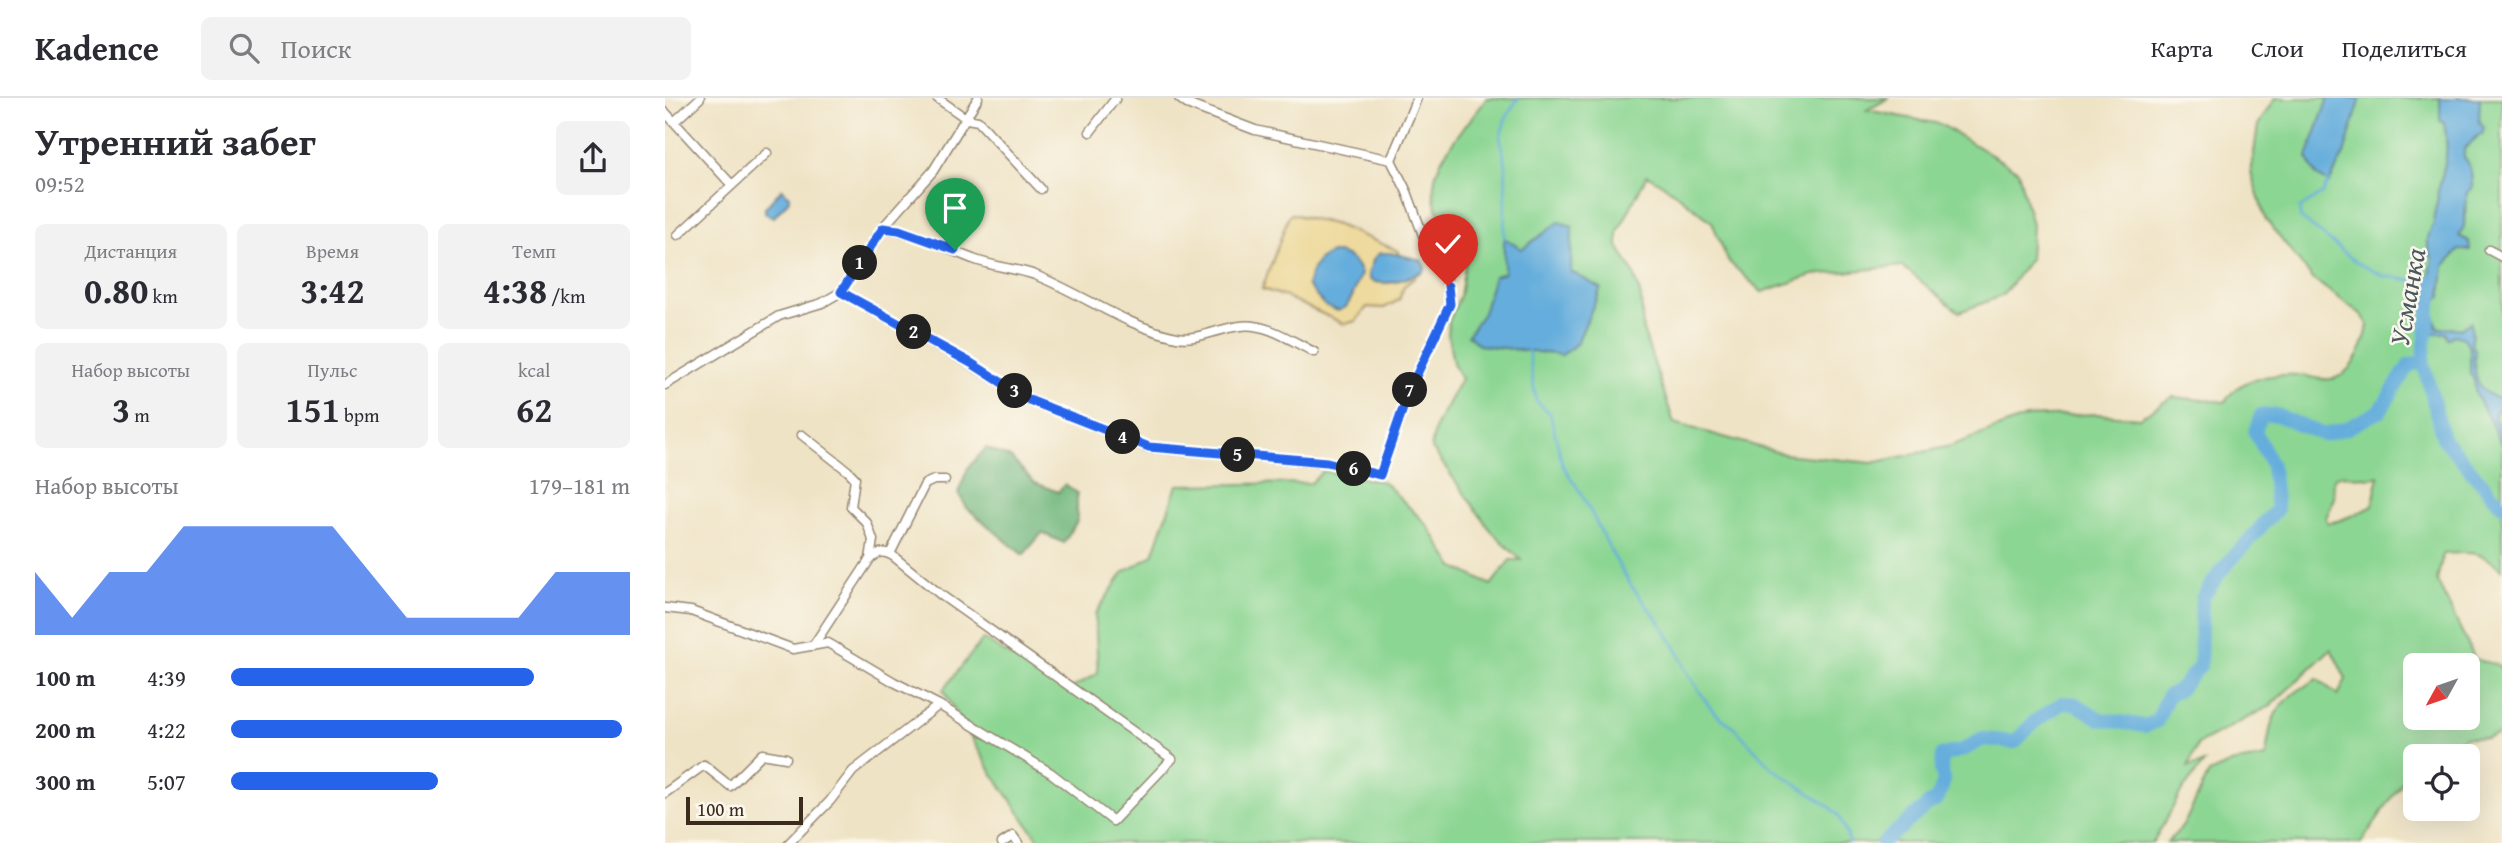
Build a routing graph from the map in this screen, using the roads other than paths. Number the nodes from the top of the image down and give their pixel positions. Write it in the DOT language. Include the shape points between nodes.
graph roads {
  1 [pos="700,98"];
  2 [pos="937,98"];
  3 [pos="978,98"];
  4 [pos="1116,98"];
  5 [pos="1179,98"];
  6 [pos="1417,98"];
  7 [pos="665,113"];
  8 [pos="967,119"];
  9 [pos="674,122"];
  10 [pos="1090,132"];
  11 [pos="767,153"];
  12 [pos="1391,160"];
  13 [pos="731,184"];
  14 [pos="1041,189"];
  15 [pos="883,228"];
  16 [pos="678,235"];
  17 [pos="2489,250"];
  18 [pos="2502,257"];
  19 [pos="841,292"];
  20 [pos="1314,352"];
  21 [pos="665,385"];
  22 [pos="802,435"];
  23 [pos="945,480"];
  24 [pos="890,554"];
  25 [pos="870,559"];
  26 [pos="665,608"];
  27 [pos="813,646"];
  28 [pos="939,705"];
  29 [pos="786,758"];
  30 [pos="665,793"];
  31 [pos="1015,839"];
  32 [pos="789,843"];
  33 [pos="1002,843"];
  1 -- 9 [label="street"];
  2 -- 8 [label="street"];
  3 -- 8 [label="street"];
  4 -- 10 [label="street"];
  5 -- 12 [label="street" via="1255,130"];
  6 -- 12 [label="street"];
  7 -- 9 [label="street"];
  8 -- 14 [label="street" via="978,121"];
  8 -- 15 [label="street" via="933,171"];
  9 -- 13 [label="street"];
  11 -- 13 [label="street"];
  12 -- 19 [label="street" via="1423,235 1445,272 1450,304 1409,391 1380,475 1327,462 1149,447 1029,400"];
  13 -- 16 [label="street"];
  15 -- 19 [label="street"];
  15 -- 20 [label="street" via="1035,275 1130,321 1179,337 1241,325 1259,327"];
  17 -- 18 [label="street"];
  19 -- 21 [label="street" via="779,316"];
  22 -- 25 [label="street" via="855,478 851,506 867,523 873,540"];
  23 -- 24 [label="street" via="925,484"];
  24 -- 25 [label="street" via="879,552"];
  24 -- 28 [label="street" via="1172,759 1113,821 1051,773"];
  25 -- 27 [label="street"];
  26 -- 27 [label="street" via="691,611 793,649"];
  27 -- 28 [label="street" via="828,643"];
  28 -- 32 [label="street" via="853,771"];
  29 -- 30 [label="street" via="762,754 730,786 704,765"];
  31 -- 33 [label="street"];
}
